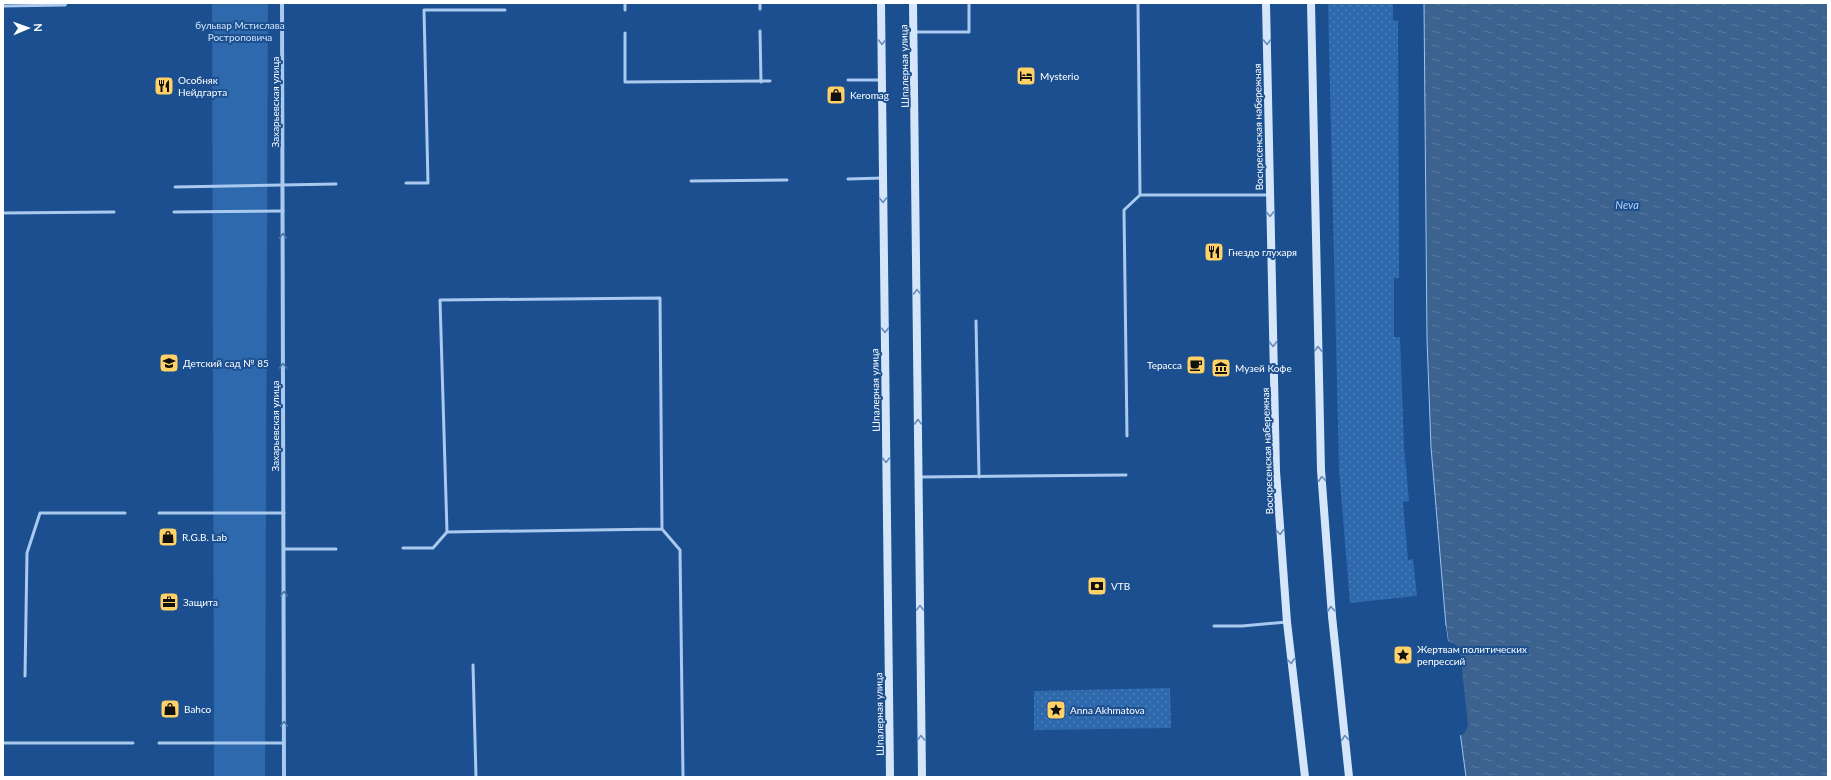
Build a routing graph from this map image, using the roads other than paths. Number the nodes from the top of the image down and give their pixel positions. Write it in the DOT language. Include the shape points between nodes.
graph roads {
  1 [pos="66,3"];
  2 [pos="282,3"];
  3 [pos="625,3"];
  4 [pos="760,3"];
  5 [pos="881,3"];
  6 [pos="913,3"];
  7 [pos="969,3"];
  8 [pos="1138,3"];
  9 [pos="1266,3"];
  10 [pos="1311,3"];
  11 [pos="3,6"];
  12 [pos="760,9"];
  13 [pos="505,10"];
  14 [pos="625,10"];
  15 [pos="760,32"];
  16 [pos="914,32"];
  17 [pos="625,33"];
  18 [pos="848,80"];
  19 [pos="882,80"];
  20 [pos="770,81"];
  21 [pos="761,82"];
  22 [pos="883,178"];
  23 [pos="848,179"];
  24 [pos="788,180"];
  25 [pos="691,181"];
  26 [pos="406,183"];
  27 [pos="336,184"];
  28 [pos="283,186"];
  29 [pos="175,187"];
  30 [pos="1140,195"];
  31 [pos="1270,195"];
  32 [pos="283,210"];
  33 [pos="114,212"];
  34 [pos="174,212"];
  35 [pos="3,213"];
  36 [pos="976,321"];
  37 [pos="1127,436"];
  38 [pos="1126,475"];
  39 [pos="919,477"];
  40 [pos="978,477"];
  41 [pos="125,513"];
  42 [pos="158,513"];
  43 [pos="284,513"];
  44 [pos="662,530"];
  45 [pos="447,532"];
  46 [pos="284,548"];
  47 [pos="403,548"];
  48 [pos="336,549"];
  49 [pos="1287,622"];
  50 [pos="1214,626"];
  51 [pos="473,665"];
  52 [pos="25,676"];
  53 [pos="3,743"];
  54 [pos="133,743"];
  55 [pos="159,743"];
  56 [pos="284,743"];
  57 [pos="284,777"];
  58 [pos="476,777"];
  59 [pos="682,777"];
  60 [pos="890,777"];
  61 [pos="922,777"];
  62 [pos="1305,777"];
  63 [pos="1349,777"];
  1 -- 11 [label="lane"];
  2 -- 28 [label="street, Захарьевская улица"];
  3 -- 14 [label="lane"];
  4 -- 12 [label="lane"];
  5 -- 19 [label="street, Шпалерная улица, one-way"];
  6 -- 16 [label="street, Шпалерная улица"];
  7 -- 16 [label="lane" via="969,32"];
  8 -- 30 [label="lane"];
  9 -- 31 [label="street, Воскресенская набережная, one-way"];
  63 -- 10 [label="street, one-way" via="1332,616 1321,470"];
  13 -- 26 [label="lane" via="424,10 428,183"];
  15 -- 21 [label="lane"];
  39 -- 16 [label="street, Шпалерная улица, one-way"];
  17 -- 21 [label="lane" via="625,82"];
  18 -- 19 [label="lane"];
  19 -- 22 [label="street, Шпалерная улица"];
  20 -- 21 [label="lane"];
  22 -- 23 [label="lane"];
  22 -- 60 [label="street, Шпалерная улица, one-way"];
  24 -- 25 [label="lane"];
  27 -- 28 [label="lane"];
  28 -- 29 [label="lane"];
  28 -- 32 [label="street, Захарьевская улица"];
  30 -- 31 [label="lane"];
  30 -- 37 [label="lane" via="1124,210"];
  31 -- 49 [label="street, Воскресенская набережная, one-way" via="1276,471"];
  32 -- 34 [label="lane"];
  43 -- 32 [label="street, Захарьевская улица, one-way"];
  33 -- 35 [label="lane"];
  36 -- 40 [label="lane"];
  38 -- 40 [label="lane"];
  39 -- 40 [label="lane"];
  61 -- 39 [label="street, Шпалерная улица, one-way"];
  41 -- 52 [label="lane" via="40,514 27,553"];
  42 -- 43 [label="lane"];
  43 -- 46 [label="street, Захарьевская улица"];
  44 -- 45 [label="lane"];
  44 -- 45 [label="lane" via="660,298 440,300"];
  44 -- 59 [label="lane" via="680,550"];
  45 -- 47 [label="lane" via="433,548"];
  46 -- 48 [label="lane"];
  56 -- 46 [label="street, Захарьевская улица, one-way"];
  49 -- 50 [label="lane"];
  49 -- 62 [label="street, Воскресенская набережная, one-way"];
  51 -- 58 [label="lane"];
  53 -- 54 [label="lane"];
  55 -- 56 [label="lane"];
  56 -- 57 [label="street, Захарьевская улица"];
}
